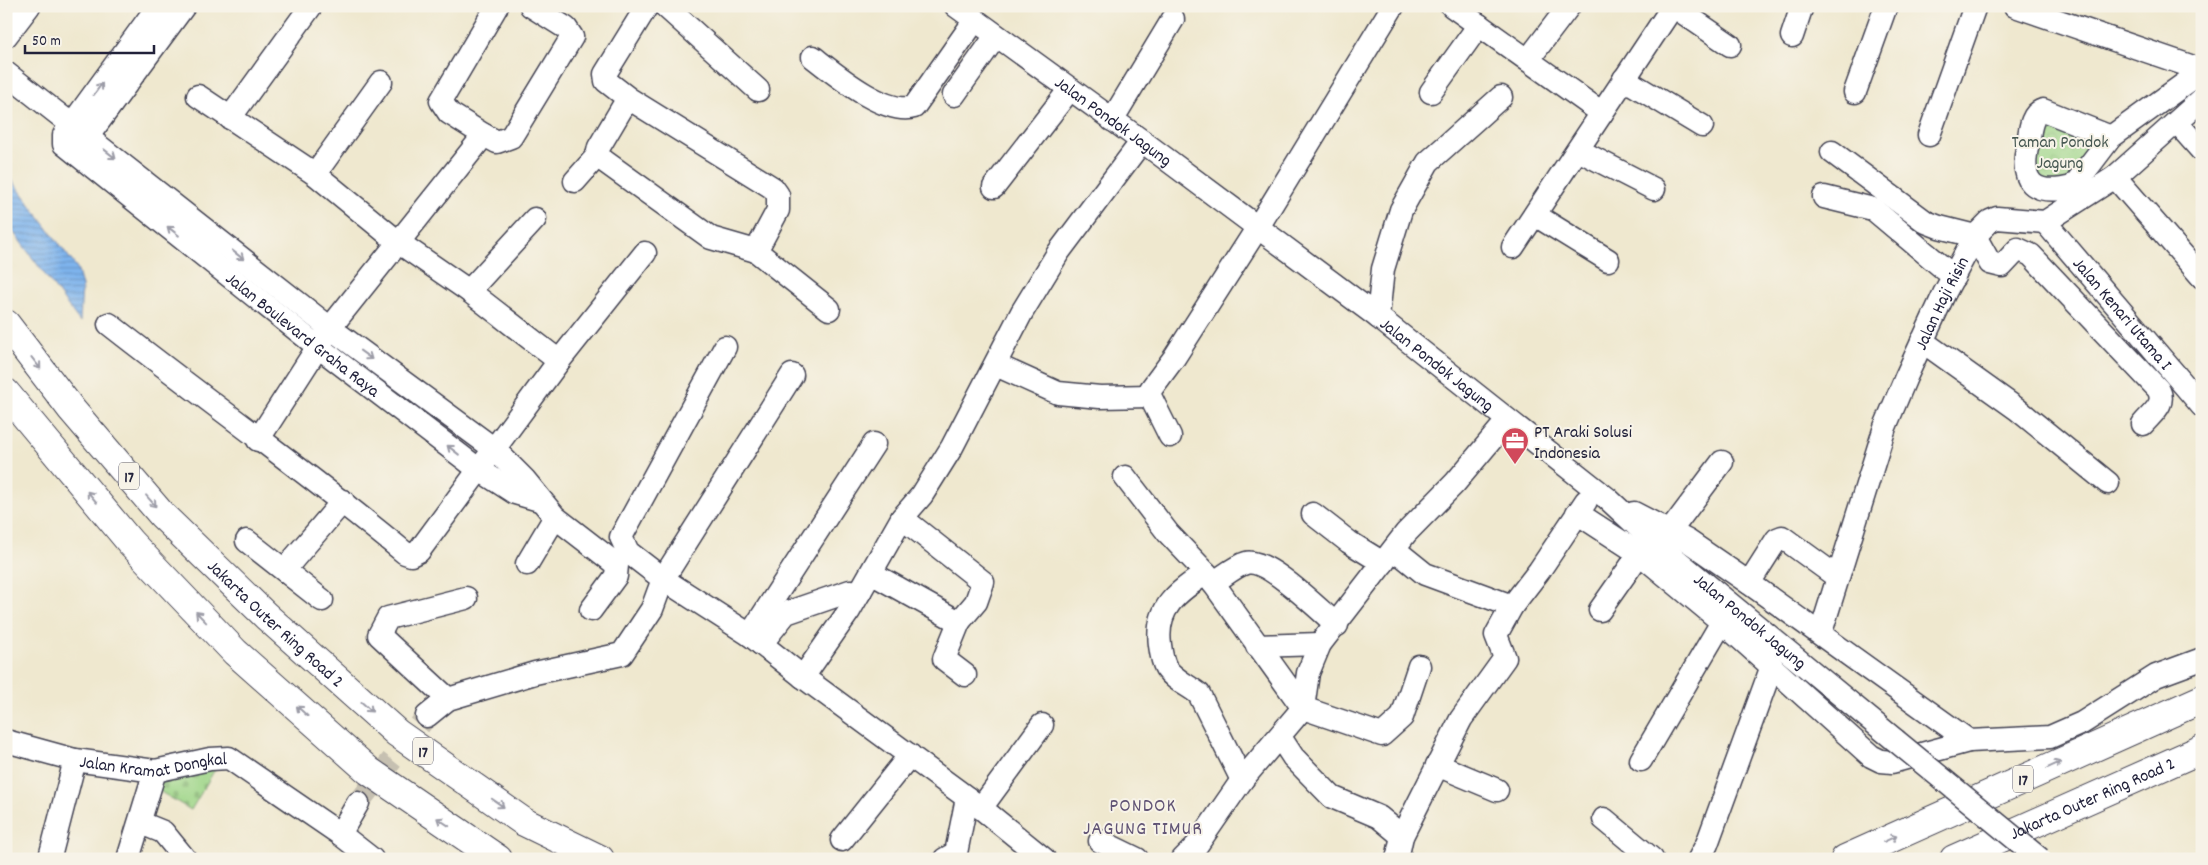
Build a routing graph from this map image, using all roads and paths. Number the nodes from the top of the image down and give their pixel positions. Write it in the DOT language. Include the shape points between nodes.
graph roads {
  1 [pos="29,6"];
  2 [pos="158,6"];
  3 [pos="184,6"];
  4 [pos="311,6"];
  5 [pos="497,6"];
  6 [pos="531,6"];
  7 [pos="647,6"];
  8 [pos="665,6"];
  9 [pos="956,6"];
  10 [pos="1393,6"];
  11 [pos="1570,6"];
  12 [pos="1673,6"];
  13 [pos="1802,6"];
  14 [pos="1886,6"];
  15 [pos="1975,6"];
  16 [pos="2015,6"];
  17 [pos="1456,7"];
  18 [pos="1173,19"];
  19 [pos="975,20"];
  20 [pos="1479,25"];
  21 [pos="6,36"];
  22 [pos="996,36"];
  23 [pos="1792,36"];
  24 [pos="1730,45"];
  25 [pos="813,57"];
  26 [pos="1528,60"];
  27 [pos="2201,71"];
  28 [pos="6,73"];
  29 [pos="1624,80"];
  30 [pos="381,82"];
  31 [pos="758,90"];
  32 [pos="1070,90"];
  33 [pos="1431,92"];
  34 [pos="1855,92"];
  35 [pos="954,95"];
  36 [pos="198,96"];
  37 [pos="1501,97"];
  38 [pos="628,98"];
  39 [pos="2202,99"];
  40 [pos="1602,113"];
  41 [pos="230,118"];
  42 [pos="1112,120"];
  43 [pos="2177,123"];
  44 [pos="1702,126"];
  45 [pos="80,130"];
  46 [pos="484,135"];
  47 [pos="1929,135"];
  48 [pos="2111,137"];
  49 [pos="1142,141"];
  50 [pos="1578,150"];
  51 [pos="2202,151"];
  52 [pos="1832,152"];
  53 [pos="597,156"];
  54 [pos="315,174"];
  55 [pos="2115,177"];
  56 [pos="575,181"];
  57 [pos="994,187"];
  58 [pos="1654,189"];
  59 [pos="1824,197"];
  60 [pos="1535,215"];
  61 [pos="535,219"];
  62 [pos="2045,222"];
  63 [pos="1258,227"];
  64 [pos="1975,236"];
  65 [pos="398,242"];
  66 [pos="1513,247"];
  67 [pos="756,251"];
  68 [pos="646,253"];
  69 [pos="1608,260"];
  70 [pos="1954,277"];
  71 [pos="2202,277"];
  72 [pos="469,291"];
  73 [pos="829,308"];
  74 [pos="1378,317"];
  75 [pos="6,324"];
  76 [pos="109,324"];
  77 [pos="324,337"];
  78 [pos="1922,341"];
  79 [pos="725,347"];
  80 [pos="560,360"];
  81 [pos="996,365"];
  82 [pos="792,375"];
  83 [pos="6,393"];
  84 [pos="1150,396"];
  85 [pos="2202,406"];
  86 [pos="1507,421"];
  87 [pos="2143,424"];
  88 [pos="1170,436"];
  89 [pos="258,440"];
  90 [pos="874,444"];
  91 [pos="493,448"];
  92 [pos="1722,462"];
  93 [pos="478,469"];
  94 [pos="1125,477"];
  95 [pos="2108,483"];
  96 [pos="1601,494"];
  97 [pos="539,500"];
  98 [pos="342,501"];
  99 [pos="1577,513"];
  100 [pos="1313,514"];
  101 [pos="555,517"];
  102 [pos="902,518"];
  103 [pos="248,541"];
  104 [pos="1655,542"];
  105 [pos="1388,556"];
  106 [pos="527,564"];
  107 [pos="285,569"];
  108 [pos="1833,574"];
  109 [pos="1210,578"];
  110 [pos="663,579"];
  111 [pos="866,583"];
  112 [pos="1749,583"];
  113 [pos="466,598"];
  114 [pos="322,600"];
  115 [pos="1512,606"];
  116 [pos="591,610"];
  117 [pos="1600,610"];
  118 [pos="959,622"];
  119 [pos="1722,622"];
  120 [pos="1337,625"];
  121 [pos="1820,632"];
  122 [pos="756,639"];
  123 [pos="1320,644"];
  124 [pos="1257,646"];
  125 [pos="2202,659"];
  126 [pos="1419,666"];
  127 [pos="1772,666"];
  128 [pos="966,676"];
  129 [pos="803,677"];
  130 [pos="448,698"];
  131 [pos="2202,699"];
  132 [pos="1303,708"];
  133 [pos="427,716"];
  134 [pos="1042,725"];
  135 [pos="1280,737"];
  136 [pos="6,741"];
  137 [pos="1969,741"];
  138 [pos="2202,749"];
  139 [pos="910,755"];
  140 [pos="74,760"];
  141 [pos="1641,760"];
  142 [pos="1436,765"];
  143 [pos="155,771"];
  144 [pos="1242,780"];
  145 [pos="1497,790"];
  146 [pos="358,803"];
  147 [pos="974,803"];
  148 [pos="1604,819"];
  149 [pos="141,823"];
  150 [pos="340,834"];
  151 [pos="1402,836"];
  152 [pos="842,840"];
  153 [pos="1100,842"];
  154 [pos="1197,854"];
  155 [pos="50,857"];
  156 [pos="128,859"];
  157 [pos="185,859"];
  158 [pos="372,859"];
  159 [pos="498,859"];
  160 [pos="600,859"];
  161 [pos="945,859"];
  162 [pos="1044,859"];
  163 [pos="1137,859"];
  164 [pos="1397,859"];
  165 [pos="1652,859"];
  166 [pos="1700,859"];
  167 [pos="1845,859"];
  168 [pos="1954,859"];
  169 [pos="2040,859"];
  1 -- 21 [label="street"];
  45 -- 2 [label="street, Jalan Boulevard Graha Raya, one-way"];
  3 -- 45 [label="street, Jalan Boulevard Graha Raya"];
  4 -- 41 [label="street"];
  5 -- 46 [label="street" via="441,101 449,113"];
  6 -- 46 [label="street" via="566,28 572,37 512,136 497,142"];
  7 -- 38 [label="street" via="605,74 606,81"];
  8 -- 31 [label="street"];
  9 -- 19 [label="street, Jalan Pondok Jagung"];
  10 -- 63 [label="street"];
  11 -- 26 [label="street"];
  12 -- 24 [label="street"];
  12 -- 29 [label="street"];
  13 -- 23 [label="street"];
  14 -- 34 [label="street"];
  15 -- 47 [label="street"];
  16 -- 27 [label="street"];
  17 -- 20 [label="street"];
  18 -- 42 [label="street"];
  19 -- 22 [label="street, Jalan Pondok Jagung"];
  19 -- 25 [label="street" via="914,107 907,109 858,92"];
  20 -- 26 [label="street"];
  20 -- 33 [label="street"];
  22 -- 32 [label="street, Jalan Pondok Jagung"];
  22 -- 35 [label="street"];
  26 -- 40 [label="street"];
  27 -- 48 [label="street"];
  28 -- 45 [label="street"];
  29 -- 40 [label="street"];
  29 -- 44 [label="street"];
  30 -- 54 [label="street"];
  32 -- 42 [label="street, Jalan Pondok Jagung"];
  32 -- 57 [label="street"];
  36 -- 41 [label="street"];
  37 -- 74 [label="street" via="1428,162 1400,210 1383,269"];
  38 -- 53 [label="street"];
  38 -- 67 [label="street" via="773,188 778,195 778,210"];
  39 -- 43 [label="street"];
  40 -- 50 [label="street"];
  41 -- 54 [label="street"];
  42 -- 49 [label="street, Jalan Pondok Jagung"];
  43 -- 51 [label="street"];
  43 -- 55 [label="street"];
  45 -- 77 [label="street, Jalan Boulevard Graha Raya, one-way"];
  77 -- 45 [label="street, Jalan Boulevard Graha Raya, one-way" via="75,154 64,144 64,135"];
  46 -- 65 [label="street"];
  49 -- 63 [label="street, Jalan Pondok Jagung"];
  49 -- 81 [label="street" via="1058,253 1022,312"];
  50 -- 58 [label="street"];
  50 -- 60 [label="street"];
  52 -- 64 [label="street" via="1926,222"];
  53 -- 56 [label="street"];
  53 -- 67 [label="street" via="710,238"];
  54 -- 65 [label="street"];
  55 -- 62 [label="street"];
  55 -- 71 [label="street"];
  59 -- 70 [label="street" via="1873,209"];
  60 -- 66 [label="street"];
  60 -- 69 [label="street"];
  61 -- 72 [label="street"];
  62 -- 64 [label="street, Jalan Haji Risin" via="1997,218"];
  62 -- 85 [label="street, Jalan Kenari Utama I"];
  63 -- 74 [label="street, Jalan Pondok Jagung"];
  63 -- 84 [label="street" via="1151,389"];
  64 -- 70 [label="street, Jalan Haji Risin"];
  64 -- 87 [label="street" via="1990,263 2002,266 2018,249 2031,255 2158,389 2161,403"];
  65 -- 72 [label="street"];
  65 -- 77 [label="street"];
  67 -- 73 [label="street"];
  68 -- 80 [label="street"];
  70 -- 78 [label="street, Jalan Haji Risin"];
  72 -- 80 [label="street"];
  74 -- 86 [label="street, Jalan Pondok Jagung"];
  75 -- 160 [label="highway, Jakarta Outer Ring Road 2 / 17, one-way" via="72,410 162,515 266,616 397,734 524,822"];
  76 -- 89 [label="street"];
  77 -- 89 [label="street"];
  77 -- 91 [label="street, Jalan Boulevard Graha Raya, one-way"];
  93 -- 77 [label="street, Jalan Boulevard Graha Raya, one-way"];
  78 -- 95 [label="street" via="2017,409"];
  78 -- 121 [label="street, Jalan Haji Risin" via="1885,427"];
  79 -- 110 [label="street" via="621,537 628,552"];
  80 -- 91 [label="street"];
  81 -- 84 [label="street" via="1058,393 1100,397"];
  81 -- 102 [label="street" via="952,448 922,495"];
  82 -- 110 [label="street"];
  159 -- 83 [label="highway, 17, one-way" via="369,771 235,652 130,542"];
  84 -- 88 [label="street"];
  86 -- 96 [label="street, Jalan Pondok Jagung"];
  86 -- 105 [label="street"];
  89 -- 98 [label="street"];
  90 -- 122 [label="street"];
  91 -- 93 [label="street"];
  91 -- 97 [label="street, Jalan Boulevard Graha Raya" via="524,479"];
  92 -- 104 [label="street"];
  93 -- 97 [label="street, Jalan Boulevard Graha Raya" via="515,493"];
  93 -- 98 [label="street" via="415,554 405,553"];
  94 -- 109 [label="street" via="1168,533"];
  96 -- 99 [label="street"];
  96 -- 104 [label="street, Jalan Pondok Jagung"];
  97 -- 101 [label="street, Jalan Boulevard Graha Raya"];
  98 -- 107 [label="street"];
  99 -- 104 [label="street"];
  99 -- 115 [label="street"];
  100 -- 105 [label="street" via="1349,542"];
  101 -- 106 [label="street"];
  101 -- 116 [label="street, Jalan Boulevard Graha Raya" via="617,565 616,576"];
  102 -- 111 [label="street"];
  102 -- 118 [label="street" via="983,582 976,602"];
  103 -- 107 [label="street"];
  104 -- 112 [label="street"];
  104 -- 117 [label="street"];
  104 -- 119 [label="street"];
  104 -- 169 [label="street, Jalan Pondok Jagung, bridge"];
  105 -- 115 [label="street" via="1424,574"];
  105 -- 120 [label="street"];
  107 -- 114 [label="street"];
  108 -- 112 [label="street" via="1782,537 1777,539"];
  109 -- 120 [label="street" via="1246,562 1260,563"];
  109 -- 124 [label="street"];
  109 -- 144 [label="street" via="1173,598 1159,626 1161,657 1180,683 1198,694"];
  110 -- 122 [label="street"];
  110 -- 130 [label="street" via="652,609 622,654 535,673"];
  111 -- 118 [label="street"];
  111 -- 122 [label="street" via="786,612"];
  111 -- 129 [label="street"];
  112 -- 121 [label="street"];
  113 -- 130 [label="street" via="388,618 379,635"];
  115 -- 142 [label="street" via="1496,635 1505,658 1461,719"];
  118 -- 128 [label="street" via="944,659"];
  119 -- 127 [label="street"];
  119 -- 141 [label="street"];
  120 -- 123 [label="street"];
  121 -- 137 [label="street"];
  122 -- 129 [label="street"];
  123 -- 124 [label="street"];
  123 -- 132 [label="street" via="1308,673"];
  124 -- 132 [label="street"];
  125 -- 137 [label="street" via="2156,676 2082,723 2050,737"];
  126 -- 132 [label="street" via="1402,717 1382,735"];
  127 -- 137 [label="street" via="1871,756 1881,761 1892,762"];
  127 -- 166 [label="street"];
  129 -- 139 [label="street"];
  130 -- 133 [label="street"];
  167 -- 131 [label="highway, 17, one-way"];
  132 -- 135 [label="street"];
  134 -- 147 [label="street"];
  135 -- 144 [label="street"];
  135 -- 151 [label="street" via="1293,757 1332,797 1379,817"];
  136 -- 140 [label="street, Jalan Kramat Dongkal"];
  138 -- 168 [label="highway, Jakarta Outer Ring Road 2"];
  139 -- 147 [label="street"];
  139 -- 152 [label="street"];
  140 -- 143 [label="street, Jalan Kramat Dongkal"];
  140 -- 155 [label="street"];
  142 -- 145 [label="street"];
  142 -- 151 [label="street"];
  143 -- 149 [label="street"];
  143 -- 150 [label="street, Jalan Kramat Dongkal" via="229,758"];
  144 -- 154 [label="street"];
  146 -- 150 [label="street"];
  147 -- 161 [label="street" via="956,852"];
  147 -- 162 [label="street"];
  148 -- 165 [label="street"];
  149 -- 156 [label="street"];
  149 -- 157 [label="street" via="163,832"];
  150 -- 158 [label="street, Jalan Kramat Dongkal"];
  151 -- 164 [label="street"];
  153 -- 163 [label="street"];
}
